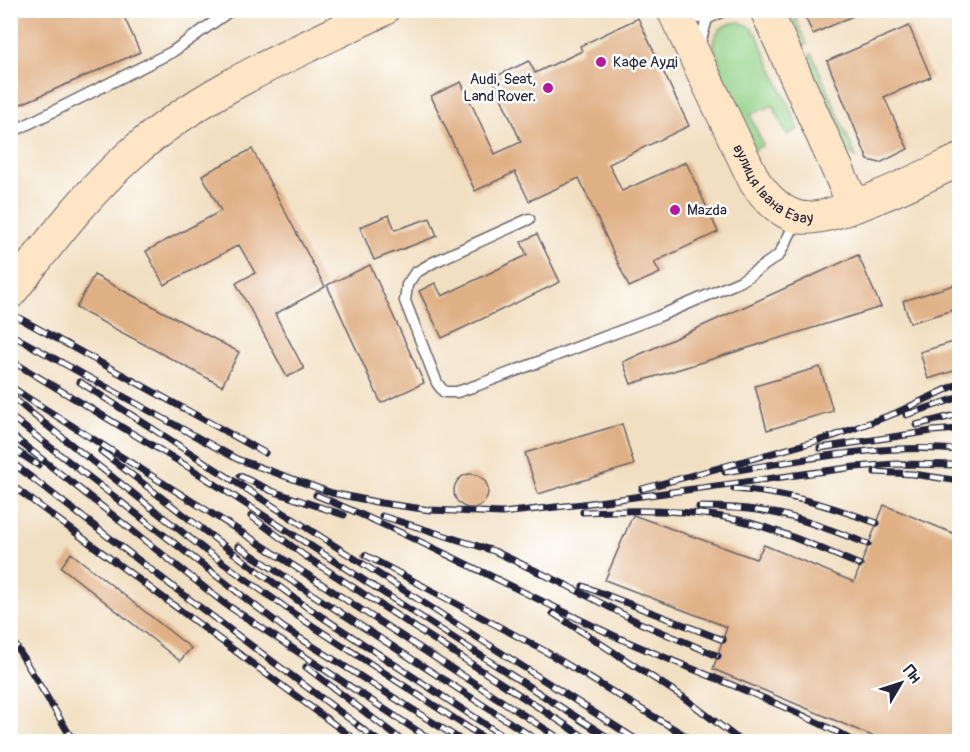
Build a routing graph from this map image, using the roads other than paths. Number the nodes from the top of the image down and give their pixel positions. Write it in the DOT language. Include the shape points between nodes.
graph roads {
  1 [pos="231,10"];
  2 [pos="383,10"];
  3 [pos="725,10"];
  4 [pos="764,12"];
  5 [pos="689,13"];
  6 [pos="10,133"];
  7 [pos="960,160"];
  8 [pos="854,206"];
  9 [pos="798,217"];
  10 [pos="529,219"];
  11 [pos="10,293"];
  1 -- 6 [label="lane" via="172,52"];
  2 -- 11 [label="main road" via="233,84 165,127 102,181"];
  3 -- 5 [label="lane"];
  4 -- 8 [label="main road"];
  5 -- 9 [label="main road, вулиця Івана Езау" via="696,57 755,182 766,198"];
  7 -- 8 [label="main road, вулиця Івана Езау"];
  8 -- 9 [label="main road, вулиця Івана Езау" via="817,218"];
  9 -- 10 [label="lane" via="779,255 741,281 478,385 444,392 405,301 407,285 415,273 434,262"];
}
